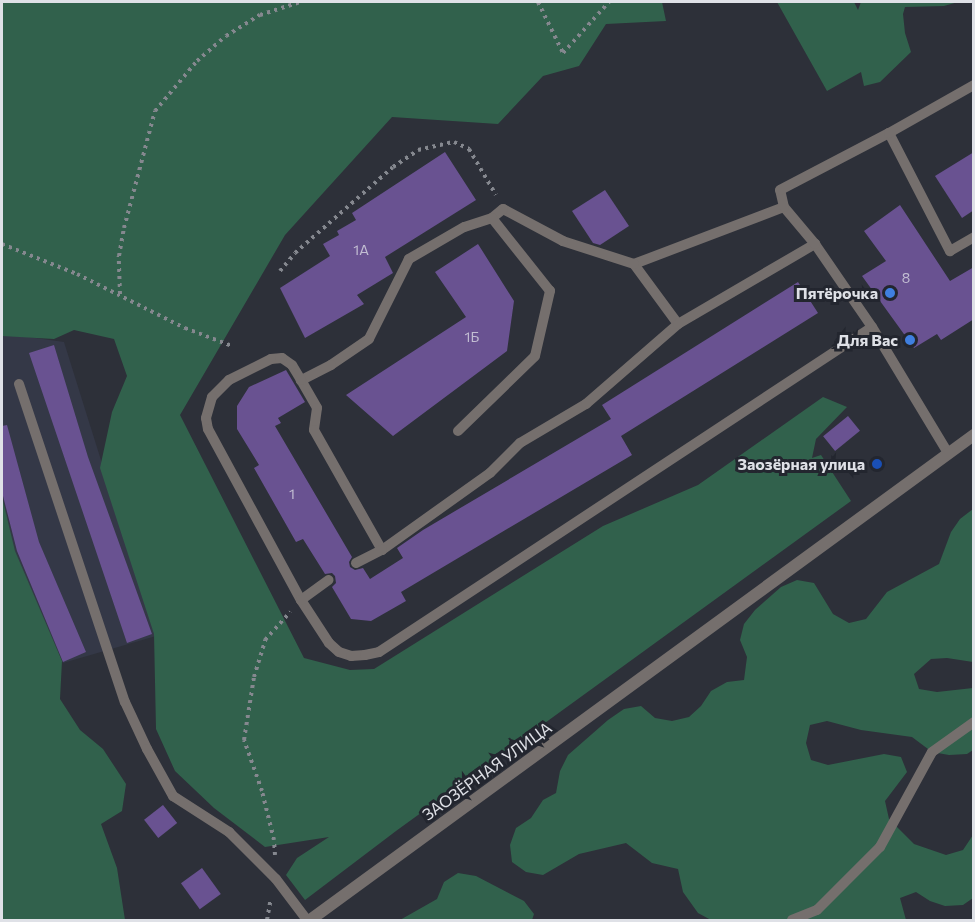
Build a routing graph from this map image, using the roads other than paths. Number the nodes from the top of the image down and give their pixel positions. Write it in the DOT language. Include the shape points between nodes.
graph roads {
  1 [pos="974,85"];
  2 [pos="889,133"];
  3 [pos="784,207"];
  4 [pos="492,218"];
  5 [pos="974,237"];
  6 [pos="815,244"];
  7 [pos="634,264"];
  8 [pos="678,324"];
  9 [pos="872,327"];
  10 [pos="301,380"];
  11 [pos="19,384"];
  12 [pos="458,431"];
  13 [pos="974,435"];
  14 [pos="948,453"];
  15 [pos="382,550"];
  16 [pos="356,563"];
  17 [pos="328,580"];
  18 [pos="301,600"];
  19 [pos="974,723"];
  20 [pos="309,921"];
  21 [pos="792,921"];
  1 -- 2 [label="lane"];
  2 -- 3 [label="lane" via="780,190"];
  2 -- 5 [label="lane" via="950,251"];
  3 -- 6 [label="lane"];
  3 -- 7 [label="lane"];
  4 -- 7 [label="lane" via="503,209 562,241"];
  4 -- 10 [label="lane" via="464,227 409,259 369,339"];
  4 -- 12 [label="lane" via="550,291 535,356"];
  6 -- 8 [label="lane"];
  6 -- 9 [label="lane"];
  7 -- 8 [label="lane"];
  8 -- 15 [label="lane" via="586,404 520,443 490,473"];
  9 -- 14 [label="lane"];
  9 -- 18 [label="lane" via="379,652 351,656 339,652 329,644"];
  10 -- 15 [label="lane" via="317,408 314,430"];
  10 -- 18 [label="lane" via="292,365 282,358 271,359 229,380 212,397 206,418 208,429"];
  11 -- 20 [label="lane" via="125,702 147,749 173,796 229,832 276,879"];
  13 -- 14 [label="street, ЗАОЗЁРНАЯ УЛИЦА"];
  14 -- 20 [label="street, ЗАОЗЁРНАЯ УЛИЦА"];
  15 -- 16 [label="lane"];
  17 -- 18 [label="lane"];
  19 -- 21 [label="lane" via="932,752 880,847 817,910"];
}
